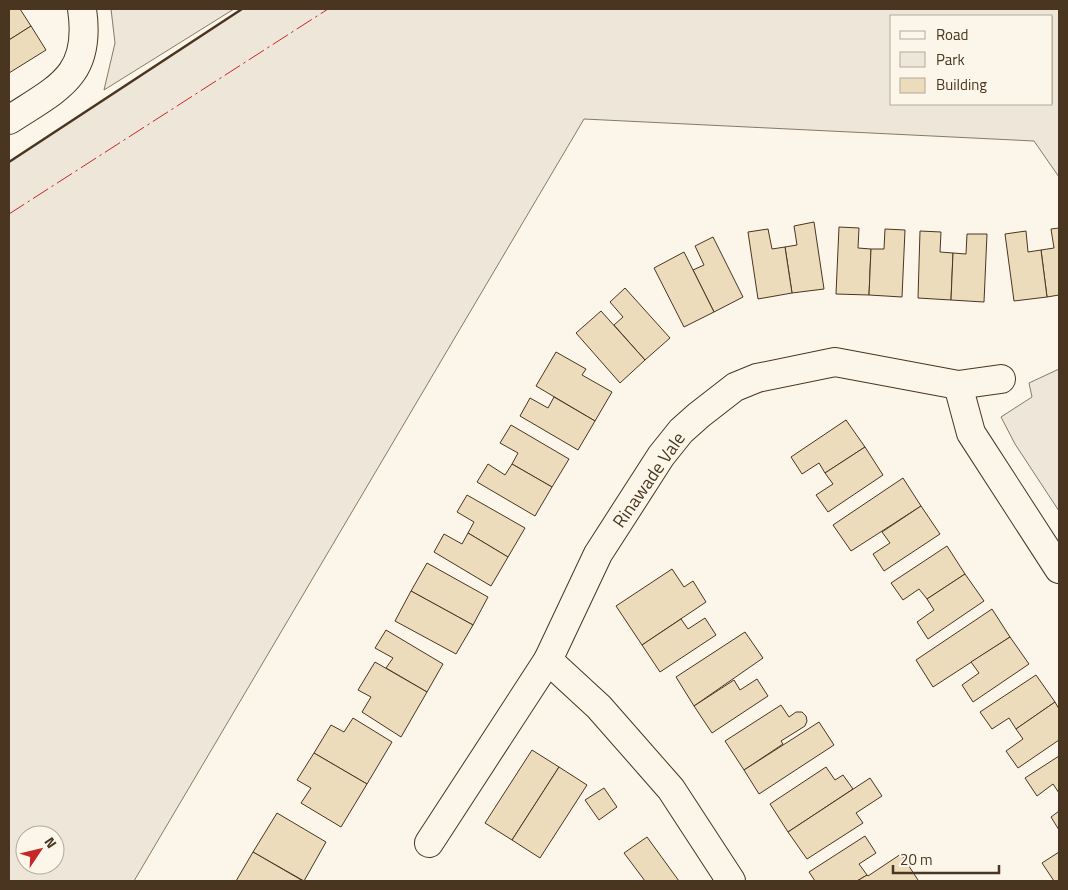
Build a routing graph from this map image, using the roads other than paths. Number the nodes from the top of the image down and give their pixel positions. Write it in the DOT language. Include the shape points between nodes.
graph roads {
  1 [pos="82,9"];
  2 [pos="9,120"];
  3 [pos="1001,379"];
  4 [pos="958,385"];
  5 [pos="1059,569"];
  6 [pos="548,660"];
  7 [pos="429,843"];
  8 [pos="731,881"];
  1 -- 2 [label="street" via="84,39 73,73 62,85"];
  3 -- 4 [label="street, Rinawade Vale"];
  4 -- 5 [label="street" via="971,433"];
  4 -- 6 [label="street, Rinawade Vale" via="835,362 757,378 735,387 681,431 661,456 598,554"];
  6 -- 7 [label="street, Rinawade Vale"];
  6 -- 8 [label="street" via="599,707 671,789"];
}
